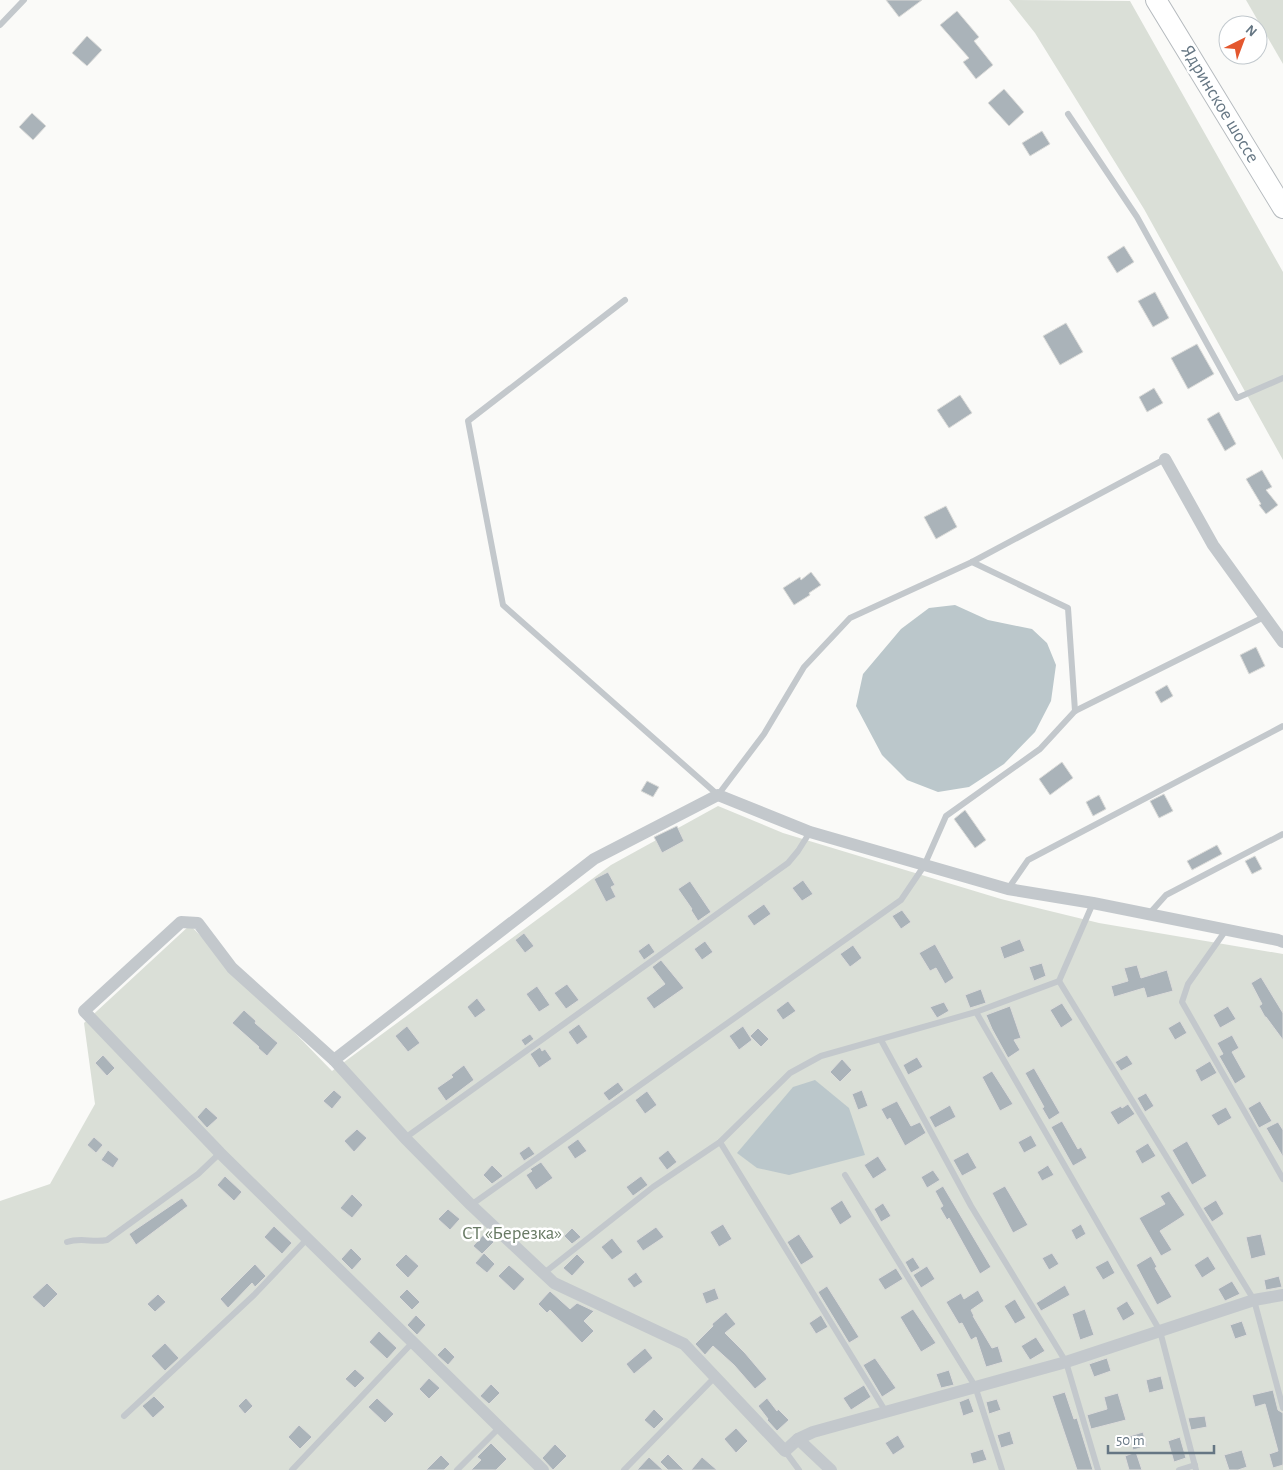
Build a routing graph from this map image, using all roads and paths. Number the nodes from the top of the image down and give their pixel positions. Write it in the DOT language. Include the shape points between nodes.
graph roads {
  1 [pos="24,0"];
  2 [pos="1156,0"];
  3 [pos="0,24"];
  4 [pos="1068,114"];
  5 [pos="1283,208"];
  6 [pos="625,300"];
  7 [pos="1283,378"];
  8 [pos="1165,459"];
  9 [pos="972,562"];
  10 [pos="1266,616"];
  11 [pos="1283,642"];
  12 [pos="1075,710"];
  13 [pos="1283,726"];
  14 [pos="718,795"];
  15 [pos="810,832"];
  16 [pos="1283,834"];
  17 [pos="924,866"];
  18 [pos="1008,889"];
  19 [pos="1093,903"];
  20 [pos="1149,914"];
  21 [pos="1226,930"];
  22 [pos="1283,942"];
  23 [pos="1059,981"];
  24 [pos="976,1012"];
  25 [pos="881,1040"];
  26 [pos="334,1060"];
  27 [pos="404,1138"];
  28 [pos="720,1142"];
  29 [pos="220,1153"];
  30 [pos="845,1175"];
  31 [pos="1283,1179"];
  32 [pos="471,1205"];
  33 [pos="308,1238"];
  34 [pos="67,1242"];
  35 [pos="544,1273"];
  36 [pos="1283,1295"];
  37 [pos="1254,1300"];
  38 [pos="1160,1331"];
  39 [pos="414,1342"];
  40 [pos="1066,1362"];
  41 [pos="715,1377"];
  42 [pos="975,1386"];
  43 [pos="1283,1408"];
  44 [pos="886,1412"];
  45 [pos="124,1416"];
  46 [pos="500,1427"];
  47 [pos="798,1439"];
  48 [pos="785,1451"];
  49 [pos="1195,1468"];
  50 [pos="292,1470"];
  51 [pos="457,1470"];
  52 [pos="543,1470"];
  53 [pos="624,1470"];
  54 [pos="800,1470"];
  55 [pos="831,1470"];
  56 [pos="1002,1470"];
  57 [pos="1098,1470"];
  58 [pos="1178,1470"];
  1 -- 3 [label="lane"];
  2 -- 5 [label="main road, Ядринское шоссе"];
  4 -- 7 [label="lane" via="1137,217 1237,398"];
  6 -- 14 [label="lane" via="468,421 503,605"];
  8 -- 9 [label="lane"];
  8 -- 10 [label="street" via="1213,545"];
  9 -- 12 [label="lane" via="1068,608"];
  9 -- 14 [label="lane" via="850,618 804,667 764,734"];
  10 -- 11 [label="street"];
  10 -- 12 [label="lane"];
  12 -- 17 [label="lane" via="1040,748 946,816"];
  13 -- 18 [label="lane" via="1028,860"];
  14 -- 15 [label="street"];
  14 -- 26 [label="street" via="594,859"];
  15 -- 17 [label="street"];
  15 -- 27 [label="lane" via="788,863"];
  16 -- 20 [label="lane" via="1166,895"];
  17 -- 18 [label="street"];
  17 -- 32 [label="lane" via="901,900"];
  18 -- 19 [label="street"];
  19 -- 20 [label="street"];
  19 -- 23 [label="lane"];
  20 -- 21 [label="street"];
  21 -- 22 [label="street"];
  21 -- 31 [label="lane" via="1188,984 1182,1002"];
  23 -- 24 [label="lane"];
  23 -- 37 [label="lane"];
  24 -- 25 [label="lane"];
  24 -- 38 [label="lane"];
  25 -- 28 [label="lane" via="820,1056 790,1073"];
  25 -- 40 [label="lane" via="971,1206"];
  26 -- 27 [label="street"];
  26 -- 29 [label="street" via="232,968 198,923 181,922 84,1011"];
  27 -- 32 [label="street"];
  28 -- 35 [label="lane" via="653,1187"];
  28 -- 44 [label="lane"];
  29 -- 33 [label="street"];
  29 -- 34 [label="lane" via="198,1174 107,1240 98,1242 78,1238"];
  30 -- 42 [label="lane"];
  32 -- 35 [label="street"];
  33 -- 39 [label="street"];
  33 -- 45 [label="lane" via="254,1295"];
  35 -- 41 [label="street" via="554,1283 684,1344"];
  36 -- 37 [label="street"];
  37 -- 38 [label="street"];
  37 -- 43 [label="lane"];
  38 -- 40 [label="street"];
  38 -- 49 [label="lane"];
  39 -- 46 [label="street"];
  39 -- 50 [label="lane"];
  40 -- 42 [label="street"];
  40 -- 57 [label="lane"];
  41 -- 48 [label="street"];
  41 -- 53 [label="lane"];
  42 -- 44 [label="street"];
  42 -- 56 [label="lane"];
  44 -- 47 [label="street"];
  46 -- 51 [label="lane"];
  46 -- 52 [label="street"];
  47 -- 48 [label="street"];
  47 -- 55 [label="street"];
  48 -- 54 [label="lane"];
  49 -- 58 [label="lane"];
}
